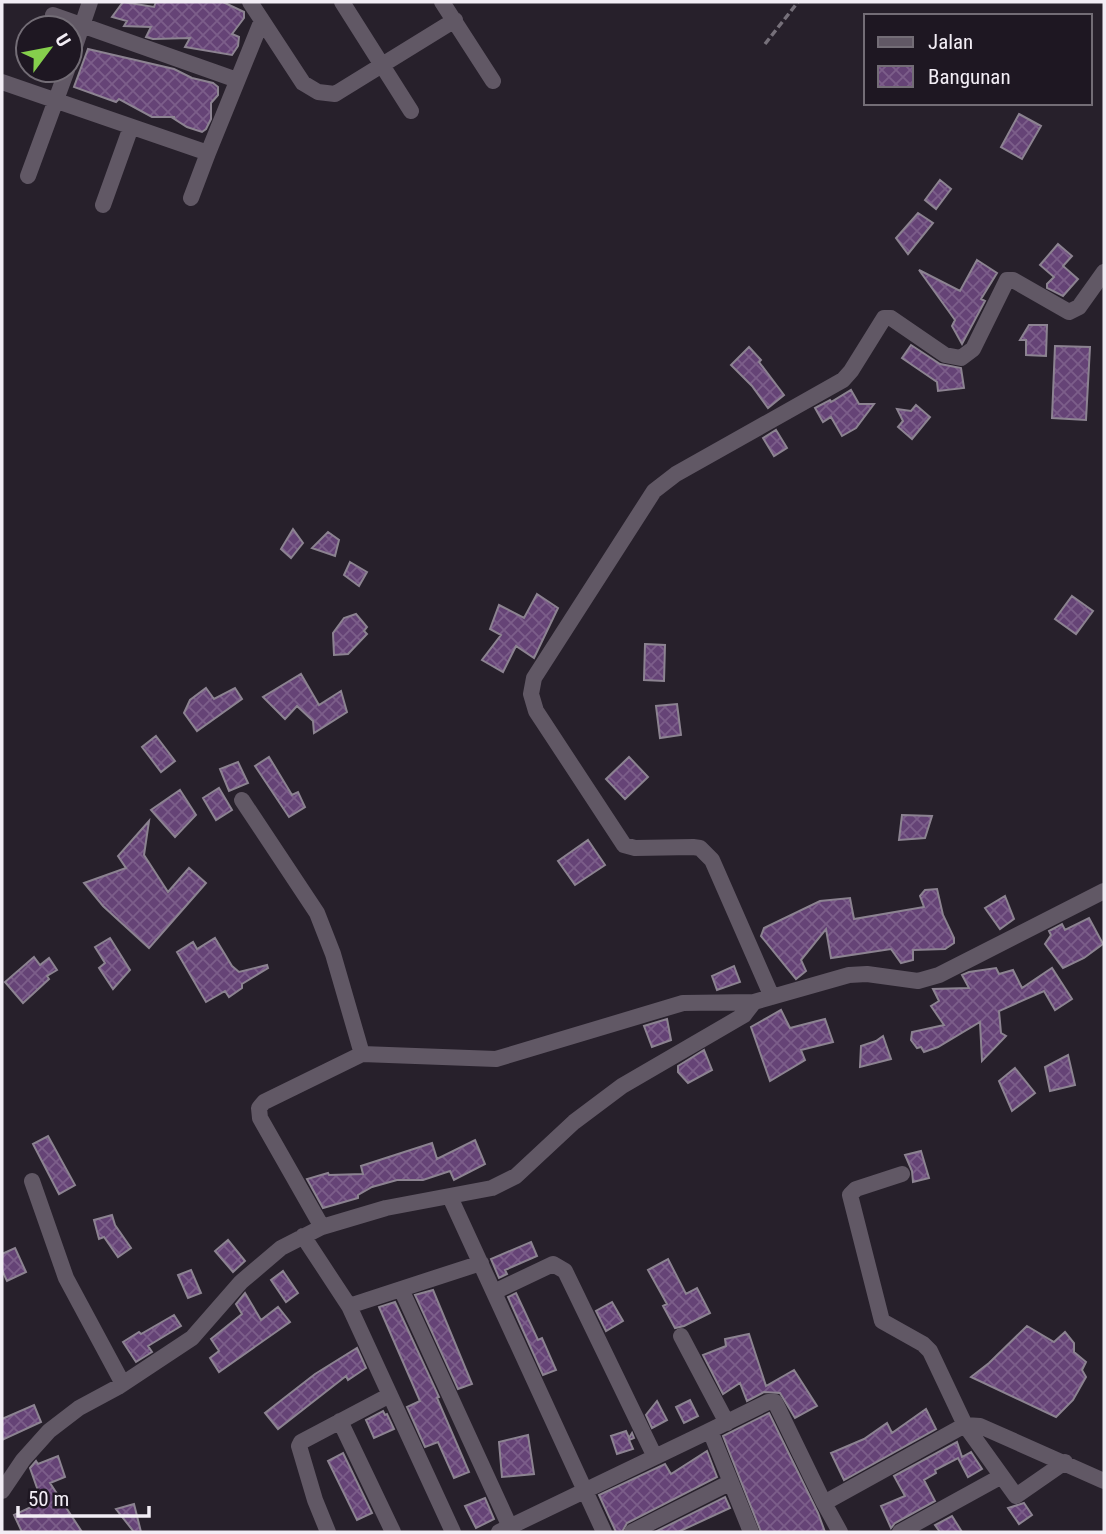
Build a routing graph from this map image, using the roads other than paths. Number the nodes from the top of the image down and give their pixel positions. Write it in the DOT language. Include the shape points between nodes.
graph roads {
  1 [pos="90,2"];
  2 [pos="250,2"];
  3 [pos="342,2"];
  4 [pos="442,2"];
  5 [pos="262,20"];
  6 [pos="454,20"];
  7 [pos="84,21"];
  8 [pos="84,24"];
  9 [pos="382,65"];
  10 [pos="237,80"];
  11 [pos="492,81"];
  12 [pos="2,82"];
  13 [pos="62,84"];
  14 [pos="55,102"];
  15 [pos="411,111"];
  16 [pos="131,127"];
  17 [pos="208,153"];
  18 [pos="28,176"];
  19 [pos="191,198"];
  20 [pos="103,205"];
  21 [pos="1104,272"];
  22 [pos="242,800"];
  23 [pos="1104,891"];
  24 [pos="772,997"];
  25 [pos="754,1002"];
  26 [pos="362,1054"];
  27 [pos="902,1174"];
  28 [pos="32,1181"];
  29 [pos="450,1197"];
  30 [pos="322,1227"];
  31 [pos="303,1236"];
  32 [pos="481,1263"];
  33 [pos="401,1289"];
  34 [pos="494,1292"];
  35 [pos="349,1306"];
  36 [pos="681,1336"];
  37 [pos="123,1384"];
  38 [pos="390,1395"];
  39 [pos="340,1421"];
  40 [pos="727,1423"];
  41 [pos="965,1425"];
  42 [pos="707,1432"];
  43 [pos="655,1457"];
  44 [pos="1065,1462"];
  45 [pos="1000,1476"];
  46 [pos="1104,1480"];
  47 [pos="731,1482"];
  48 [pos="2,1490"];
  49 [pos="585,1491"];
  50 [pos="824,1503"];
  51 [pos="532,1517"];
  52 [pos="505,1530"];
  53 [pos="328,1532"];
  54 [pos="393,1532"];
  55 [pos="453,1532"];
  56 [pos="539,1532"];
  57 [pos="604,1532"];
  58 [pos="632,1532"];
  59 [pos="751,1532"];
  60 [pos="840,1532"];
  61 [pos="900,1532"];
  1 -- 7 [label="street"];
  2 -- 5 [label="street"];
  3 -- 9 [label="street"];
  4 -- 6 [label="street"];
  5 -- 9 [label="street" via="303,83 318,92 335,94"];
  5 -- 10 [label="street"];
  6 -- 9 [label="street"];
  6 -- 11 [label="street"];
  8 -- 10 [label="street"];
  9 -- 15 [label="street"];
  10 -- 17 [label="street"];
  12 -- 14 [label="street"];
  13 -- 14 [label="street"];
  14 -- 16 [label="street"];
  14 -- 18 [label="street"];
  16 -- 17 [label="street"];
  16 -- 20 [label="street"];
  17 -- 19 [label="street"];
  21 -- 24 [label="street" via="1079,307 1069,312 1006,280 973,349 961,358 945,355 891,318 884,318 843,380 676,474 654,491 534,678 531,694 536,711 624,845 700,848 712,860"];
  22 -- 26 [label="street" via="317,913"];
  23 -- 24 [label="street" via="939,975 918,981 849,975"];
  24 -- 25 [label="street"];
  25 -- 26 [label="street" via="683,1003 496,1059"];
  25 -- 29 [label="street" via="744,1014 622,1086 574,1122 516,1176 492,1188"];
  26 -- 30 [label="street" via="260,1108 260,1118"];
  27 -- 41 [label="street" via="856,1189 849,1200 882,1321 930,1351"];
  28 -- 37 [label="street" via="66,1278"];
  29 -- 30 [label="street" via="386,1208"];
  29 -- 32 [label="street"];
  30 -- 31 [label="street"];
  31 -- 35 [label="street"];
  31 -- 37 [label="street" via="241,1282 192,1338"];
  32 -- 33 [label="street"];
  32 -- 34 [label="street"];
  33 -- 35 [label="street"];
  33 -- 52 [label="street"];
  34 -- 43 [label="street" via="553,1264 565,1271"];
  34 -- 49 [label="street"];
  35 -- 38 [label="street"];
  36 -- 40 [label="street"];
  37 -- 48 [label="street" via="49,1431"];
  38 -- 39 [label="street"];
  38 -- 55 [label="street"];
  39 -- 53 [label="street" via="299,1446"];
  39 -- 54 [label="street"];
  40 -- 42 [label="street"];
  40 -- 50 [label="street" via="775,1402"];
  41 -- 44 [label="street" via="981,1426"];
  41 -- 45 [label="street"];
  41 -- 50 [label="street"];
  42 -- 43 [label="street"];
  42 -- 47 [label="street"];
  43 -- 49 [label="street"];
  44 -- 45 [label="street" via="1016,1496"];
  44 -- 46 [label="street"];
  45 -- 61 [label="street"];
  47 -- 58 [label="street"];
  47 -- 59 [label="street"];
  49 -- 51 [label="street"];
  49 -- 57 [label="street"];
  50 -- 60 [label="street"];
  51 -- 52 [label="street"];
  51 -- 56 [label="street"];
}
